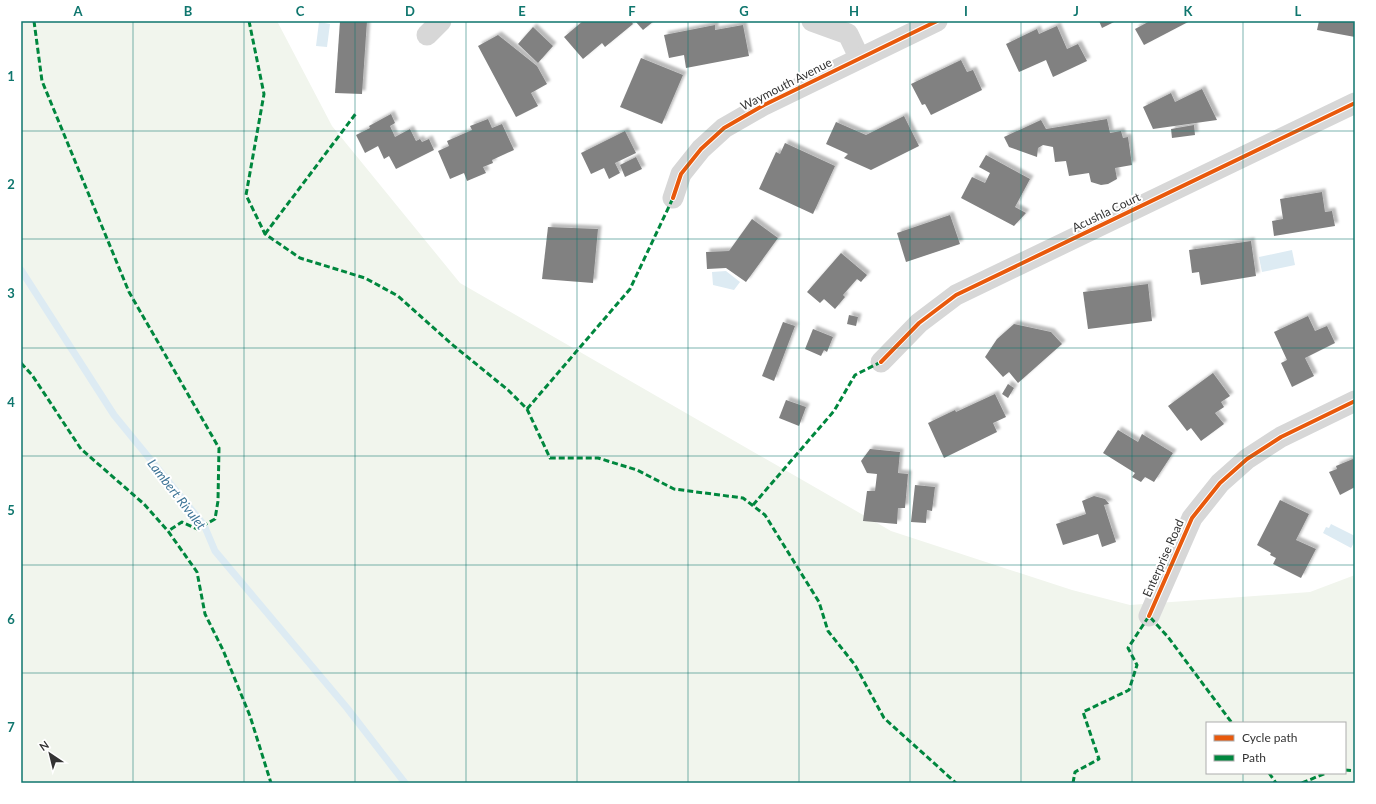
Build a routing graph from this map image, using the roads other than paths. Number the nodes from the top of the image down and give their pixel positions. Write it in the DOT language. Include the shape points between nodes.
graph roads {
  1 [pos="812,21"];
  2 [pos="937,21"];
  3 [pos="859,57"];
  4 [pos="1355,103"];
  5 [pos="673,198"];
  6 [pos="881,362"];
  7 [pos="1355,401"];
  8 [pos="1149,616"];
  1 -- 3 [label="street" via="848,34"];
  2 -- 3 [label="street, Waymouth Avenue"];
  3 -- 5 [label="street, Waymouth Avenue" via="724,128 701,149 681,174"];
  4 -- 6 [label="street, Acushla Court" via="956,296 919,323"];
  7 -- 8 [label="street, Enterprise Road" via="1281,437 1247,459 1220,483 1192,518"];
}
